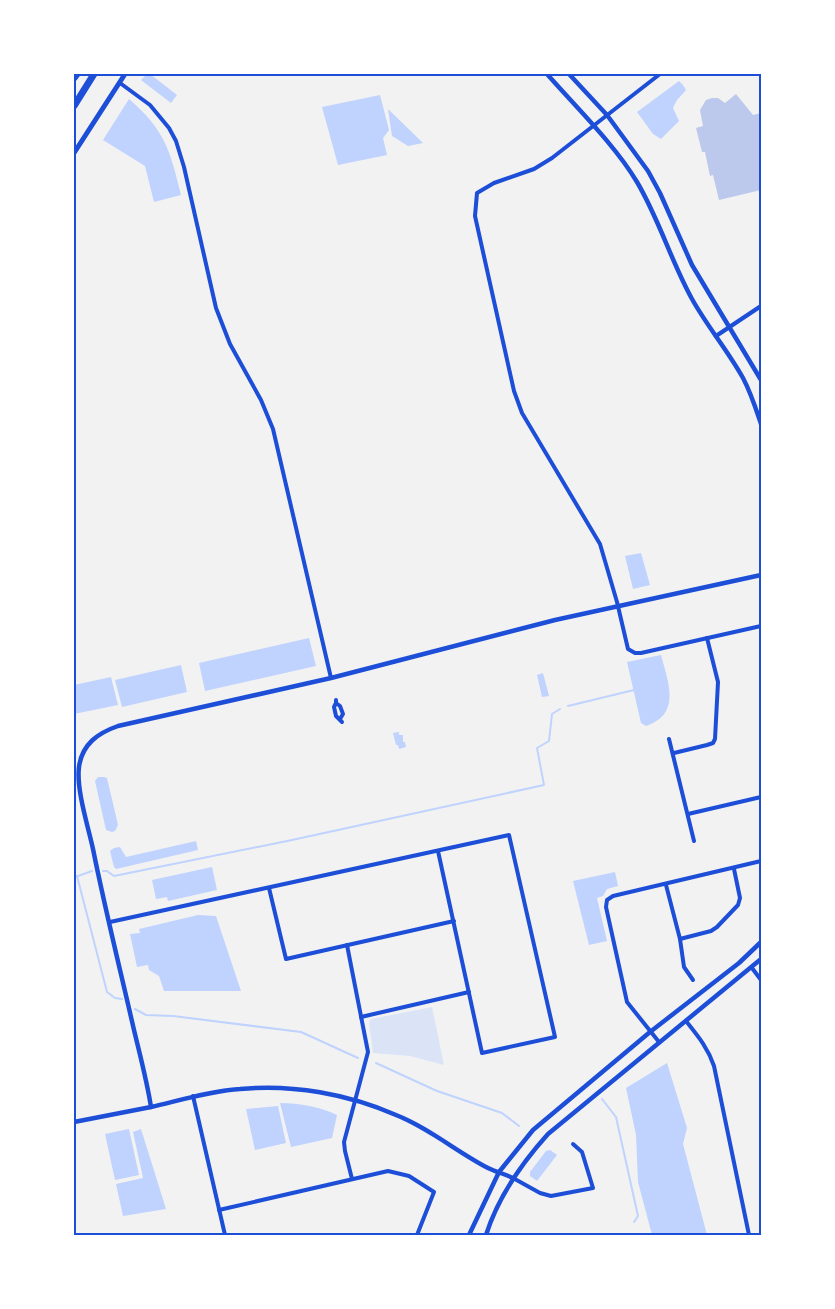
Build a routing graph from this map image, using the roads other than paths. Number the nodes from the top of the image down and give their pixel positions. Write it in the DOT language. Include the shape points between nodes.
graph roads {
  1 [pos="77,74"];
  2 [pos="94,74"];
  3 [pos="126,74"];
  4 [pos="548,74"];
  5 [pos="569,74"];
  6 [pos="660,74"];
  7 [pos="74,78"];
  8 [pos="120,83"];
  9 [pos="74,106"];
  10 [pos="607,115"];
  11 [pos="593,126"];
  12 [pos="74,153"];
  13 [pos="761,306"];
  14 [pos="730,327"];
  15 [pos="716,336"];
  16 [pos="761,380"];
  17 [pos="761,424"];
  18 [pos="761,576"];
  19 [pos="619,607"];
  20 [pos="761,626"];
  21 [pos="707,638"];
  22 [pos="331,678"];
  23 [pos="336,702"];
  24 [pos="341,721"];
  25 [pos="669,739"];
  26 [pos="674,754"];
  27 [pos="761,797"];
  28 [pos="688,814"];
  29 [pos="694,841"];
  30 [pos="438,851"];
  31 [pos="761,862"];
  32 [pos="734,869"];
  33 [pos="666,885"];
  34 [pos="269,888"];
  35 [pos="454,921"];
  36 [pos="110,922"];
  37 [pos="680,939"];
  38 [pos="761,942"];
  39 [pos="347,946"];
  40 [pos="761,959"];
  41 [pos="752,968"];
  42 [pos="693,980"];
  43 [pos="761,980"];
  44 [pos="469,992"];
  45 [pos="361,1017"];
  46 [pos="686,1021"];
  47 [pos="650,1032"];
  48 [pos="658,1042"];
  49 [pos="193,1096"];
  50 [pos="355,1100"];
  51 [pos="151,1107"];
  52 [pos="74,1122"];
  53 [pos="573,1144"];
  54 [pos="499,1172"];
  55 [pos="513,1178"];
  56 [pos="352,1179"];
  57 [pos="219,1210"];
  58 [pos="225,1235"];
  59 [pos="417,1235"];
  60 [pos="469,1235"];
  61 [pos="486,1235"];
  62 [pos="749,1235"];
  1 -- 7 [label="highway"];
  2 -- 9 [label="highway"];
  3 -- 8 [label="main road"];
  4 -- 11 [label="street"];
  5 -- 10 [label="street"];
  6 -- 10 [label="street"];
  8 -- 12 [label="main road"];
  8 -- 22 [label="street" via="141,97 160,116 181,154 216,308 228,340 273,429"];
  10 -- 11 [label="street"];
  10 -- 14 [label="street" via="648,171 692,265"];
  11 -- 15 [label="street" via="636,180 685,286"];
  11 -- 19 [label="street" via="546,161 494,183 477,194 475,216 514,391 522,413 600,544"];
  13 -- 14 [label="street"];
  14 -- 15 [label="street"];
  14 -- 16 [label="street"];
  15 -- 17 [label="street" via="752,395"];
  18 -- 19 [label="street"];
  19 -- 21 [label="street" via="631,652"];
  19 -- 22 [label="street" via="555,620"];
  20 -- 21 [label="street"];
  21 -- 26 [label="street" via="718,682 715,739 713,743"];
  22 -- 36 [label="street" via="118,726 104,731 90,742 79,767 80,783"];
  23 -- 24 [label="street" via="336,716"];
  25 -- 26 [label="street"];
  26 -- 28 [label="street"];
  27 -- 28 [label="street"];
  28 -- 29 [label="street"];
  30 -- 34 [label="street"];
  30 -- 35 [label="street"];
  30 -- 44 [label="street" via="509,835 555,1036 482,1053"];
  31 -- 32 [label="street"];
  32 -- 33 [label="street"];
  32 -- 37 [label="street" via="740,898 738,904 717,927"];
  33 -- 37 [label="street"];
  33 -- 47 [label="street" via="612,896 606,907 627,1002"];
  34 -- 36 [label="street"];
  34 -- 39 [label="street" via="286,959"];
  35 -- 39 [label="street"];
  35 -- 44 [label="street"];
  36 -- 51 [label="street"];
  37 -- 42 [label="street" via="684,967"];
  38 -- 47 [label="street"];
  39 -- 45 [label="street"];
  40 -- 41 [label="street"];
  41 -- 43 [label="street"];
  41 -- 46 [label="street"];
  44 -- 45 [label="street"];
  45 -- 50 [label="street" via="368,1052"];
  46 -- 48 [label="street"];
  46 -- 62 [label="street" via="710,1053 714,1066"];
  47 -- 48 [label="street"];
  47 -- 54 [label="street" via="533,1130"];
  48 -- 55 [label="street" via="548,1134"];
  49 -- 50 [label="street" via="239,1089 275,1088 319,1092"];
  49 -- 51 [label="street"];
  49 -- 57 [label="street"];
  50 -- 54 [label="street" via="397,1115"];
  50 -- 56 [label="street" via="344,1142"];
  51 -- 52 [label="street"];
  53 -- 55 [label="street" via="582,1152 593,1188 551,1196"];
  54 -- 55 [label="street"];
  54 -- 60 [label="street"];
  55 -- 61 [label="street"];
  56 -- 57 [label="street"];
  56 -- 59 [label="street" via="388,1171 409,1176 434,1192"];
  57 -- 58 [label="street"];
}
